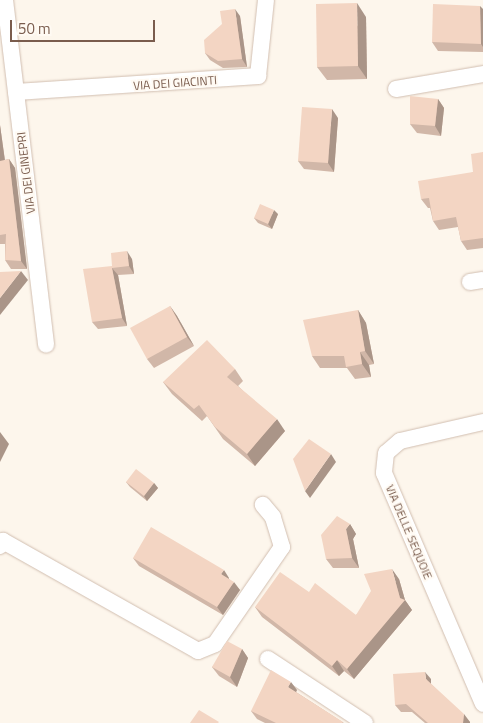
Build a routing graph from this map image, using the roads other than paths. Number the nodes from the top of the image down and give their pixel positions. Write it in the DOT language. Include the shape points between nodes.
graph roads {
  1 [pos="5,0"];
  2 [pos="266,0"];
  3 [pos="483,74"];
  4 [pos="396,90"];
  5 [pos="16,92"];
  6 [pos="46,345"];
  7 [pos="483,422"];
  8 [pos="263,505"];
  9 [pos="0,546"];
  10 [pos="268,659"];
  11 [pos="483,704"];
  12 [pos="365,723"];
  1 -- 5 [label="street, VIA DEI GINEPRI"];
  2 -- 5 [label="street, VIA DEI GIACINTI" via="258,76"];
  3 -- 4 [label="street"];
  5 -- 6 [label="street, VIA DEI GINEPRI"];
  7 -- 11 [label="street, VIA DELLE SEQUOIE" via="400,441 386,452 384,473"];
  8 -- 9 [label="street" via="273,517 282,547 215,644 198,651 2,542"];
  10 -- 12 [label="street"];
}
